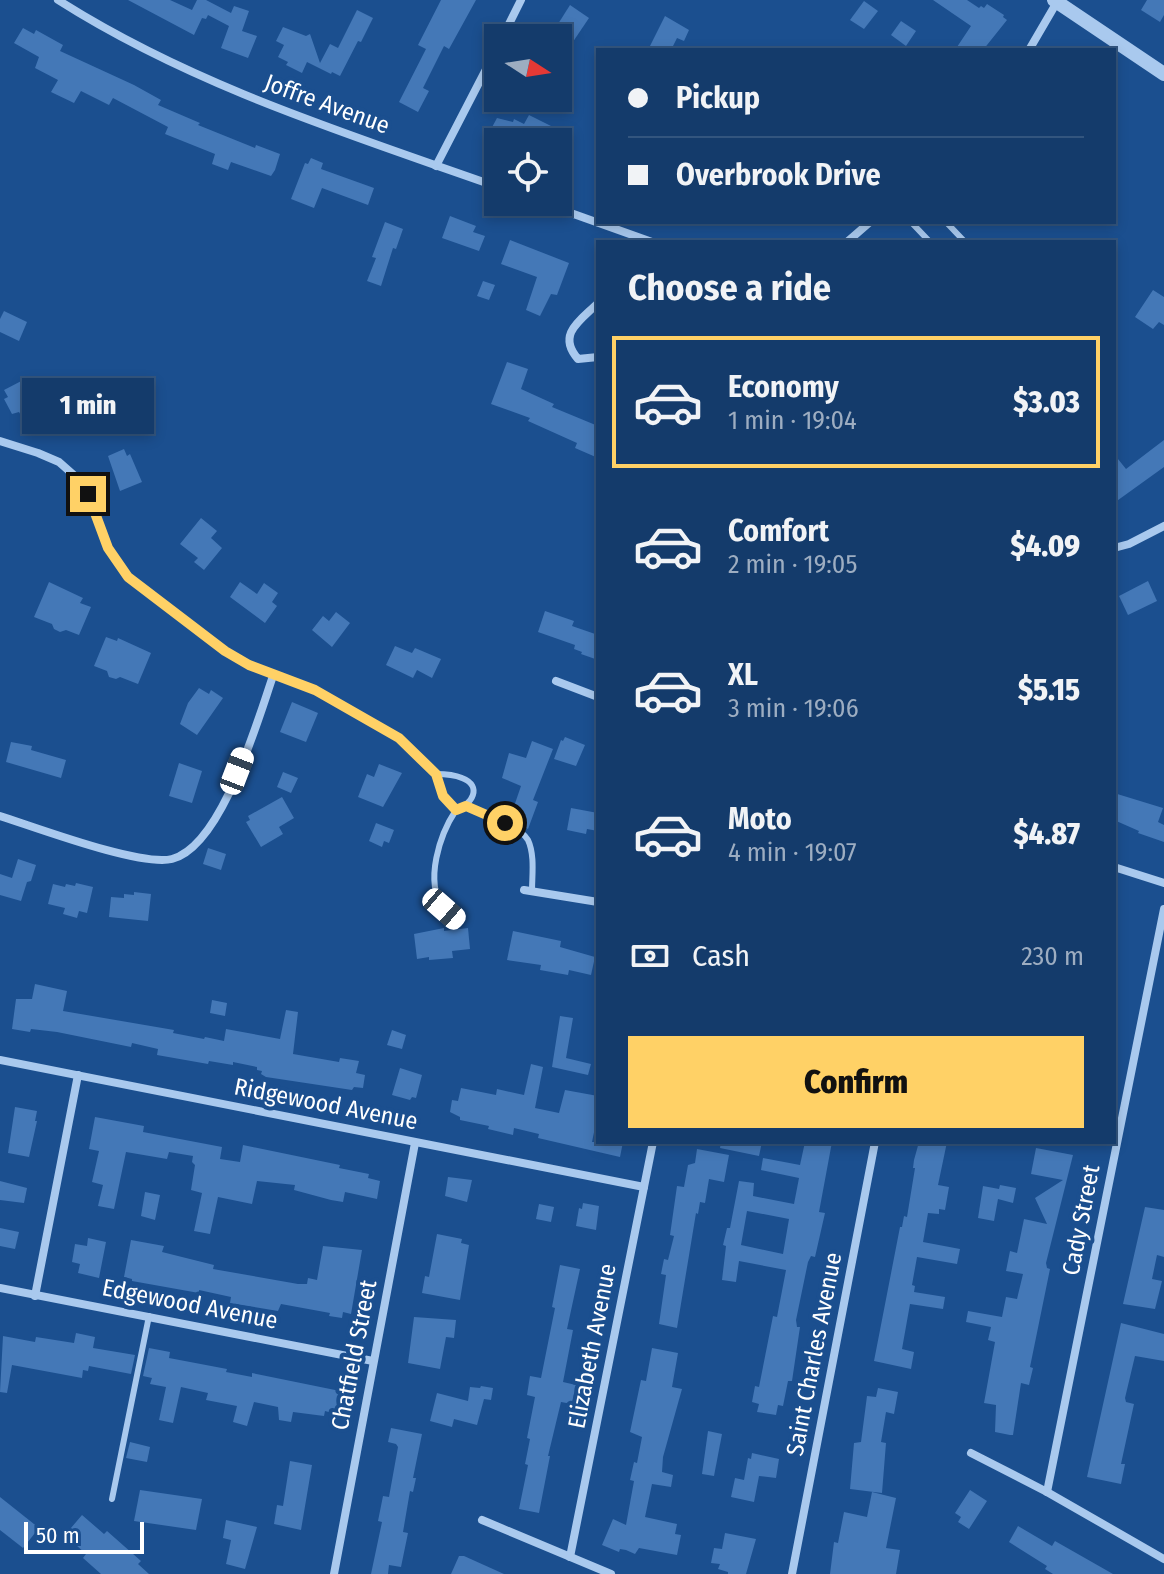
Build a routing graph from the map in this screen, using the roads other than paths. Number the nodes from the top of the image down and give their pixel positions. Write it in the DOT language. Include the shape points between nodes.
graph roads {
  1 [pos="58,0"];
  2 [pos="521,0"];
  3 [pos="1055,1"];
  4 [pos="509,24"];
  5 [pos="1030,48"];
  6 [pos="484,73"];
  7 [pos="1164,74"];
  8 [pos="436,166"];
  9 [pos="484,182"];
  10 [pos="572,215"];
  11 [pos="868,224"];
  12 [pos="913,224"];
  13 [pos="948,224"];
  14 [pos="625,237"];
  15 [pos="849,240"];
  16 [pos="928,240"];
  17 [pos="963,240"];
  18 [pos="596,305"];
  19 [pos="596,357"];
  20 [pos="0,441"];
  21 [pos="1164,526"];
  22 [pos="1116,547"];
  23 [pos="273,676"];
  24 [pos="556,681"];
  25 [pos="596,696"];
  26 [pos="436,774"];
  27 [pos="466,806"];
  28 [pos="456,810"];
  29 [pos="0,816"];
  30 [pos="1116,868"];
  31 [pos="1164,883"];
  32 [pos="528,891"];
  33 [pos="596,902"];
  34 [pos="1164,909"];
  35 [pos="458,921"];
  36 [pos="0,1060"];
  37 [pos="78,1075"];
  38 [pos="415,1143"];
  39 [pos="653,1144"];
  40 [pos="875,1144"];
  41 [pos="644,1187"];
  42 [pos="0,1288"];
  43 [pos="35,1296"];
  44 [pos="149,1316"];
  45 [pos="373,1361"];
  46 [pos="971,1453"];
  47 [pos="1047,1492"];
  48 [pos="112,1499"];
  49 [pos="482,1520"];
  50 [pos="570,1557"];
  51 [pos="1164,1559"];
  52 [pos="334,1574"];
  53 [pos="611,1574"];
  54 [pos="792,1574"];
  1 -- 8 [label="street, Joffre Avenue" via="196,76"];
  2 -- 4 [label="street"];
  3 -- 5 [label="street"];
  3 -- 7 [label="street"];
  6 -- 8 [label="street"];
  8 -- 9 [label="street, Joffre Avenue"];
  10 -- 14 [label="street"];
  11 -- 15 [label="street"];
  12 -- 16 [label="lane"];
  13 -- 17 [label="lane"];
  18 -- 19 [label="street" via="574,324 570,338 578,359"];
  20 -- 23 [label="street" via="49,457 76,477 108,548 128,577 225,651"];
  21 -- 22 [label="street"];
  23 -- 26 [label="street" via="315,690 399,738"];
  23 -- 29 [label="street" via="229,794 213,827 189,851 172,859 139,859"];
  24 -- 25 [label="street"];
  26 -- 27 [label="lane" via="470,782 474,790"];
  26 -- 28 [label="lane" via="443,796"];
  27 -- 28 [label="lane"];
  27 -- 32 [label="lane" via="527,839 533,866"];
  28 -- 35 [label="lane" via="443,829 436,893"];
  30 -- 31 [label="street"];
  32 -- 33 [label="street"];
  34 -- 47 [label="street, Cady Street"];
  36 -- 37 [label="street, Ridgewood Avenue"];
  37 -- 38 [label="street, Ridgewood Avenue"];
  37 -- 43 [label="street"];
  38 -- 41 [label="street, Ridgewood Avenue"];
  38 -- 45 [label="street, Chatfield Street"];
  39 -- 41 [label="street, Elizabeth Avenue"];
  40 -- 54 [label="street, Saint Charles Avenue"];
  41 -- 50 [label="street, Elizabeth Avenue"];
  42 -- 43 [label="street, Edgewood Avenue"];
  43 -- 44 [label="street, Edgewood Avenue"];
  44 -- 45 [label="street, Edgewood Avenue"];
  44 -- 48 [label="lane"];
  45 -- 52 [label="street, Chatfield Street"];
  46 -- 47 [label="street"];
  47 -- 51 [label="street"];
  49 -- 50 [label="street"];
  50 -- 53 [label="street"];
}
